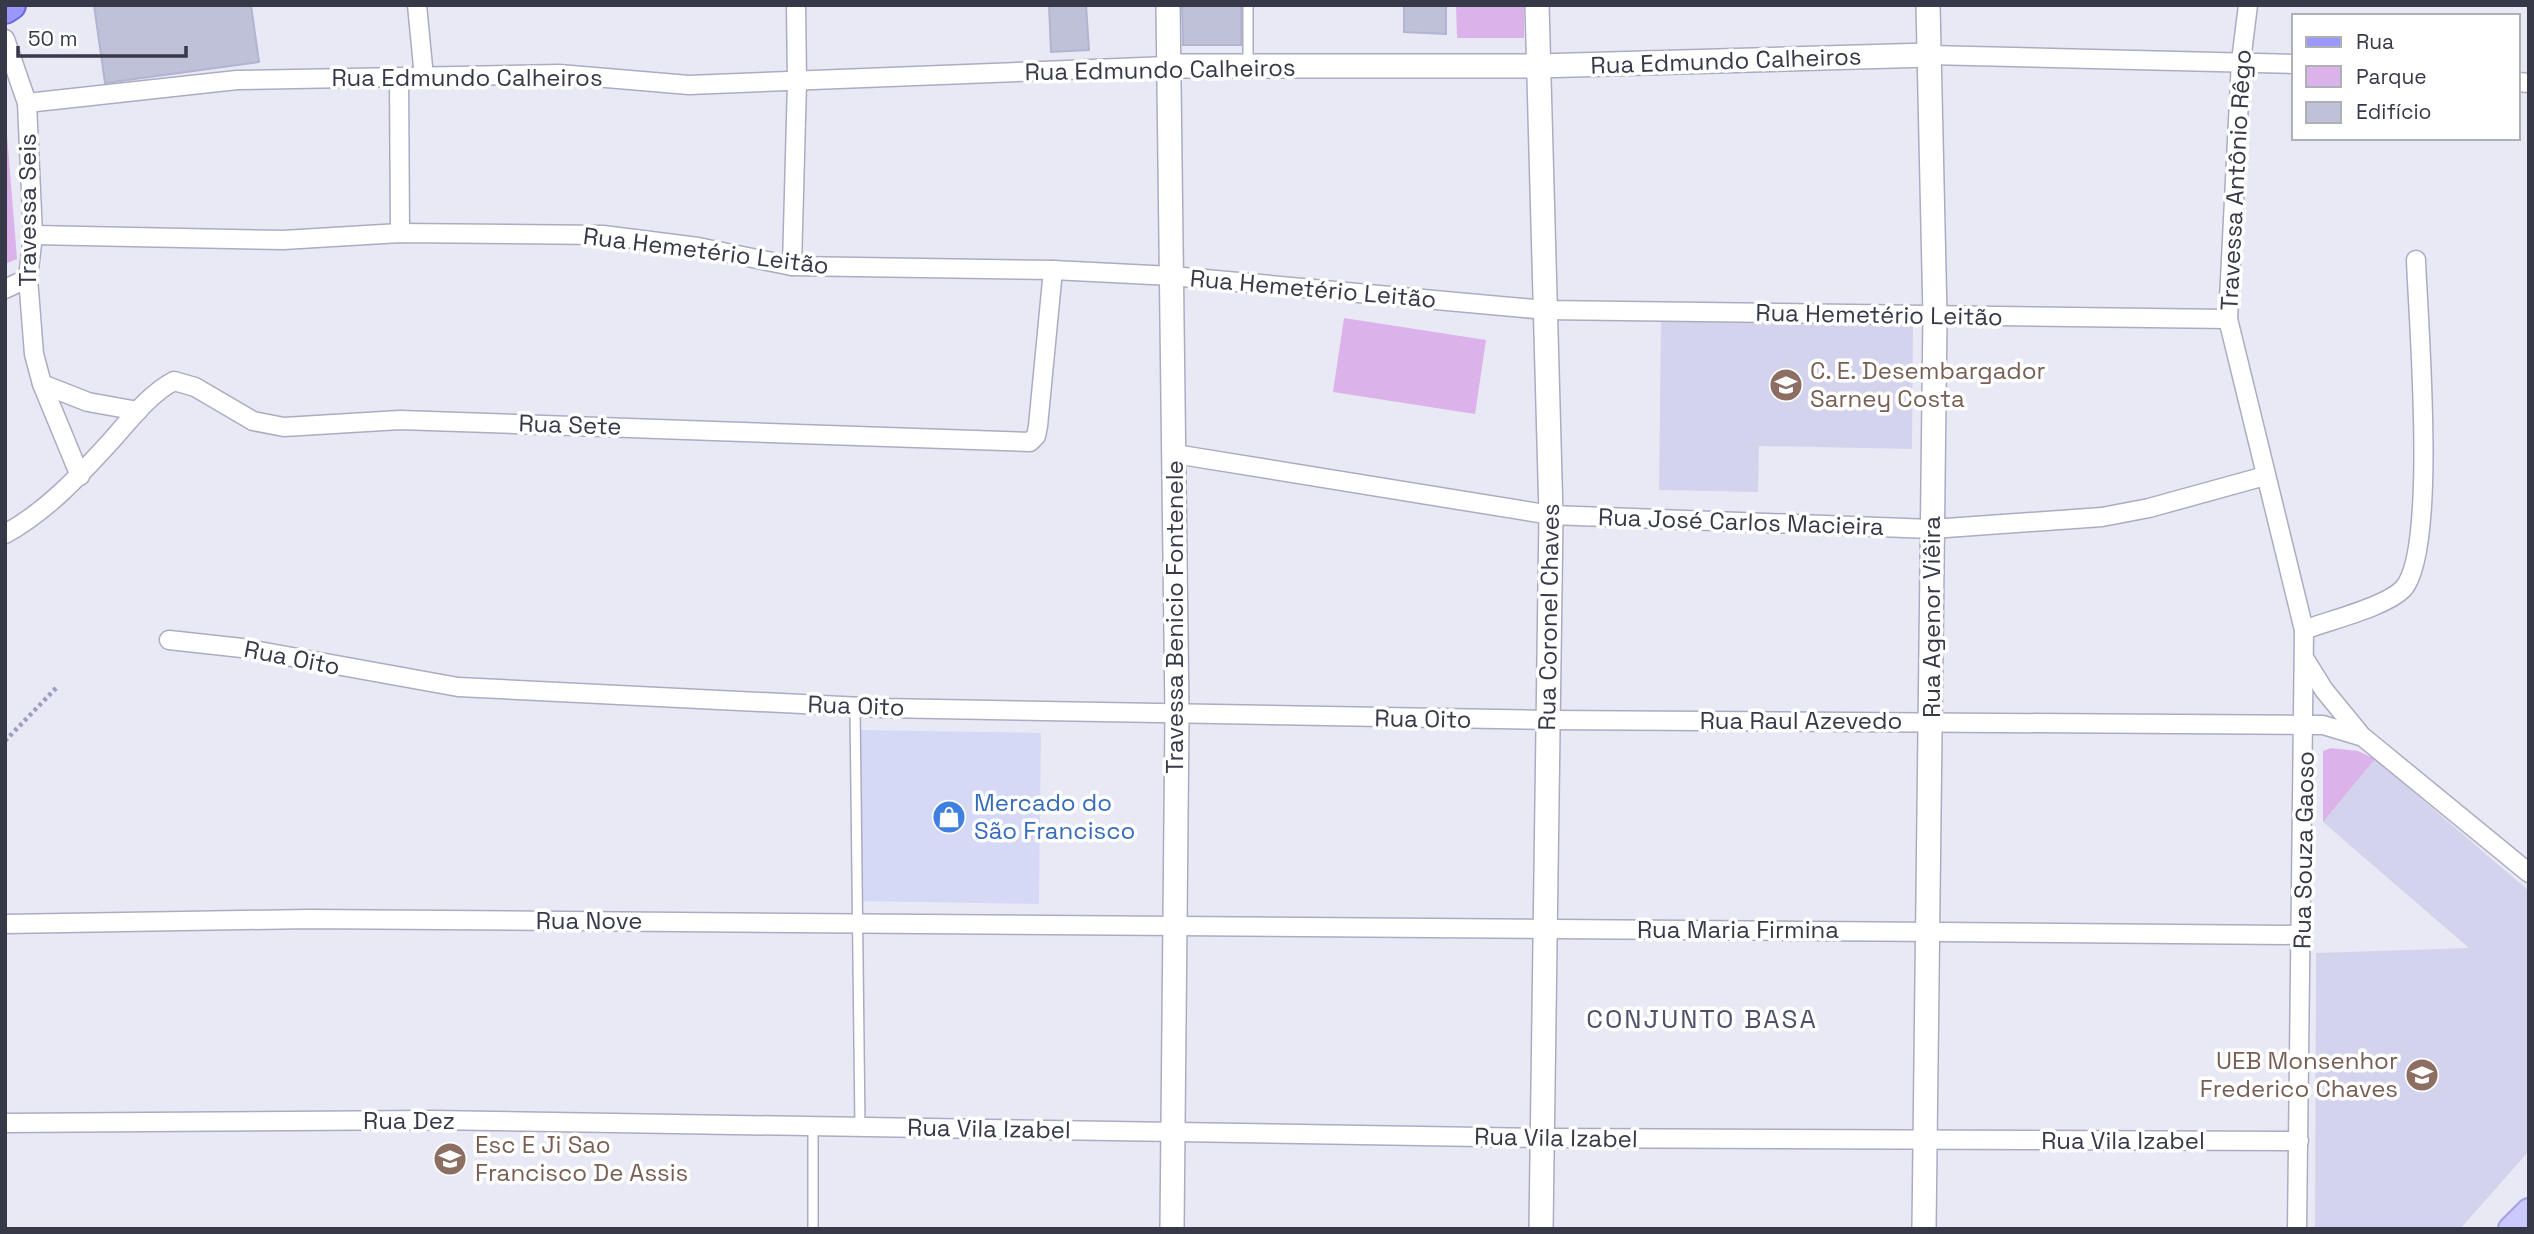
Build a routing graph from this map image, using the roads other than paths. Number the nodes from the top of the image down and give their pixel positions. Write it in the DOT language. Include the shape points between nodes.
graph roads {
  1 [pos="12,5"];
  2 [pos="417,5"];
  3 [pos="796,5"];
  4 [pos="1168,5"];
  5 [pos="1248,5"];
  6 [pos="1537,5"];
  7 [pos="1927,5"];
  8 [pos="2248,5"];
  9 [pos="5,9"];
  10 [pos="5,39"];
  11 [pos="1929,55"];
  12 [pos="2241,61"];
  13 [pos="2292,64"];
  14 [pos="1168,66"];
  15 [pos="1537,66"];
  16 [pos="1248,67"];
  17 [pos="424,77"];
  18 [pos="399,79"];
  19 [pos="797,82"];
  20 [pos="27,103"];
  21 [pos="400,233"];
  22 [pos="33,235"];
  23 [pos="2416,260"];
  24 [pos="792,266"];
  25 [pos="1053,270"];
  26 [pos="1172,276"];
  27 [pos="28,278"];
  28 [pos="5,289"];
  29 [pos="1545,310"];
  30 [pos="1935,316"];
  31 [pos="2228,319"];
  32 [pos="42,384"];
  33 [pos="138,411"];
  34 [pos="1175,454"];
  35 [pos="79,476"];
  36 [pos="2265,476"];
  37 [pos="1551,515"];
  38 [pos="1932,529"];
  39 [pos="5,534"];
  40 [pos="2304,630"];
  41 [pos="169,640"];
  42 [pos="2305,659"];
  43 [pos="855,707"];
  44 [pos="1177,715"];
  45 [pos="1549,720"];
  46 [pos="1932,722"];
  47 [pos="2305,723"];
  48 [pos="2362,737"];
  49 [pos="2529,873"];
  50 [pos="5,923"];
  51 [pos="857,923"];
  52 [pos="1174,925"];
  53 [pos="1546,929"];
  54 [pos="1930,930"];
  55 [pos="2303,935"];
  56 [pos="5,1123"];
  57 [pos="813,1127"];
  58 [pos="860,1128"];
  59 [pos="1174,1131"];
  60 [pos="1542,1138"];
  61 [pos="1925,1140"];
  62 [pos="2299,1141"];
  63 [pos="2529,1211"];
  64 [pos="813,1229"];
  65 [pos="1172,1229"];
  66 [pos="1541,1229"];
  67 [pos="1924,1229"];
  68 [pos="2297,1229"];
  69 [pos="2511,1229"];
  1 -- 9 [label="main road"];
  2 -- 17 [label="street"];
  3 -- 19 [label="street"];
  4 -- 14 [label="street, Travessa Benicio Fontenele"];
  5 -- 16 [label="lane"];
  6 -- 15 [label="street, Rua Coronel Chaves"];
  7 -- 11 [label="street, Rua Agenor Viêira"];
  8 -- 12 [label="street, Travessa Antônio Rêgo"];
  10 -- 20 [label="street, Travessa Seis"];
  11 -- 12 [label="street, Rua Edmundo Calheiros"];
  11 -- 15 [label="street, Rua Edmundo Calheiros"];
  11 -- 30 [label="street, Rua Agenor Viêira"];
  12 -- 13 [label="street, Rua Edmundo Calheiros"];
  12 -- 31 [label="street, Travessa Antônio Rêgo"];
  14 -- 16 [label="street, Rua Edmundo Calheiros"];
  14 -- 19 [label="street, Rua Edmundo Calheiros"];
  14 -- 26 [label="street, Travessa Benicio Fontenele"];
  15 -- 16 [label="street, Rua Edmundo Calheiros"];
  15 -- 29 [label="street, Rua Coronel Chaves"];
  17 -- 18 [label="street, Rua Edmundo Calheiros"];
  17 -- 19 [label="street, Rua Edmundo Calheiros" via="559,74 689,85"];
  18 -- 20 [label="street, Rua Edmundo Calheiros" via="237,80"];
  18 -- 21 [label="street"];
  19 -- 24 [label="street"];
  20 -- 22 [label="street, Travessa Seis"];
  21 -- 22 [label="street, Rua Hemetério Leitão" via="284,240"];
  21 -- 24 [label="street, Rua Hemetério Leitão" via="603,235 698,247"];
  22 -- 27 [label="street, Travessa Seis"];
  23 -- 40 [label="street" via="2423,439 2422,516 2412,575 2403,589 2389,598"];
  24 -- 25 [label="street, Rua Hemetério Leitão"];
  25 -- 26 [label="street, Rua Hemetério Leitão"];
  25 -- 33 [label="street, Rua Sete" via="1036,436 1019,444 400,420 284,427 253,421 195,387 174,381"];
  26 -- 29 [label="street, Rua Hemetério Leitão"];
  26 -- 34 [label="street, Travessa Benicio Fontenele"];
  27 -- 28 [label="street"];
  27 -- 32 [label="street, Travessa Seis" via="34,354"];
  29 -- 30 [label="street, Rua Hemetério Leitão"];
  29 -- 37 [label="street, Rua Coronel Chaves"];
  30 -- 31 [label="street, Rua Hemetério Leitão"];
  30 -- 38 [label="street, Rua Agenor Viêira"];
  31 -- 36 [label="street, Travessa Antônio Rêgo"];
  32 -- 33 [label="street" via="88,402"];
  32 -- 35 [label="street, Travessa Seis"];
  33 -- 35 [label="street, Rua Sete"];
  34 -- 37 [label="street, Rua José Carlos Macieira"];
  34 -- 44 [label="street, Travessa Benicio Fontenele"];
  35 -- 39 [label="street, Rua Sete" via="29,521"];
  36 -- 38 [label="street, Rua José Carlos Macieira" via="2102,517"];
  36 -- 40 [label="street, Rua Souza Gaoso"];
  37 -- 38 [label="street, Rua José Carlos Macieira"];
  37 -- 45 [label="street, Rua Coronel Chaves"];
  38 -- 46 [label="street, Rua Agenor Viêira"];
  40 -- 42 [label="street, Rua Souza Gaoso"];
  41 -- 43 [label="street, Rua Oito" via="242,648 458,687"];
  42 -- 47 [label="street, Rua Souza Gaoso"];
  42 -- 48 [label="street"];
  43 -- 44 [label="street, Rua Oito"];
  43 -- 51 [label="lane"];
  44 -- 45 [label="street, Rua Oito"];
  44 -- 52 [label="street, Travessa Benicio Fontenele"];
  45 -- 46 [label="street, Rua Raul Azevedo"];
  45 -- 53 [label="street, Rua Coronel Chaves"];
  46 -- 47 [label="street, Rua Raul Azevedo"];
  46 -- 54 [label="street, Rua Agenor Viêira"];
  47 -- 48 [label="street, Rua Raul Azevedo"];
  47 -- 55 [label="street, Rua Souza Gaoso"];
  48 -- 49 [label="street"];
  50 -- 51 [label="street, Rua Nove" via="308,919"];
  51 -- 52 [label="street, Rua Nove"];
  51 -- 58 [label="lane"];
  52 -- 53 [label="street, Rua Maria Firmina"];
  52 -- 59 [label="street, Travessa Benicio Fontenele"];
  53 -- 54 [label="street, Rua Maria Firmina"];
  53 -- 60 [label="street, Rua Coronel Chaves"];
  54 -- 55 [label="street, Rua Maria Firmina"];
  54 -- 61 [label="street, Rua Agenor Viêira"];
  55 -- 62 [label="street, Rua Souza Gaoso"];
  56 -- 57 [label="street, Rua Dez" via="432,1121"];
  57 -- 58 [label="street, Rua Vila Izabel"];
  57 -- 64 [label="lane"];
  58 -- 59 [label="street, Rua Vila Izabel"];
  59 -- 60 [label="street, Rua Vila Izabel"];
  59 -- 65 [label="street, Travessa Benicio Fontenele"];
  60 -- 61 [label="street, Rua Vila Izabel"];
  60 -- 66 [label="street, Rua Coronel Chaves"];
  61 -- 62 [label="street, Rua Vila Izabel"];
  61 -- 67 [label="street, Rua Agenor Viêira"];
  62 -- 68 [label="street, Rua Souza Gaoso"];
  63 -- 69 [label="main road"];
}
